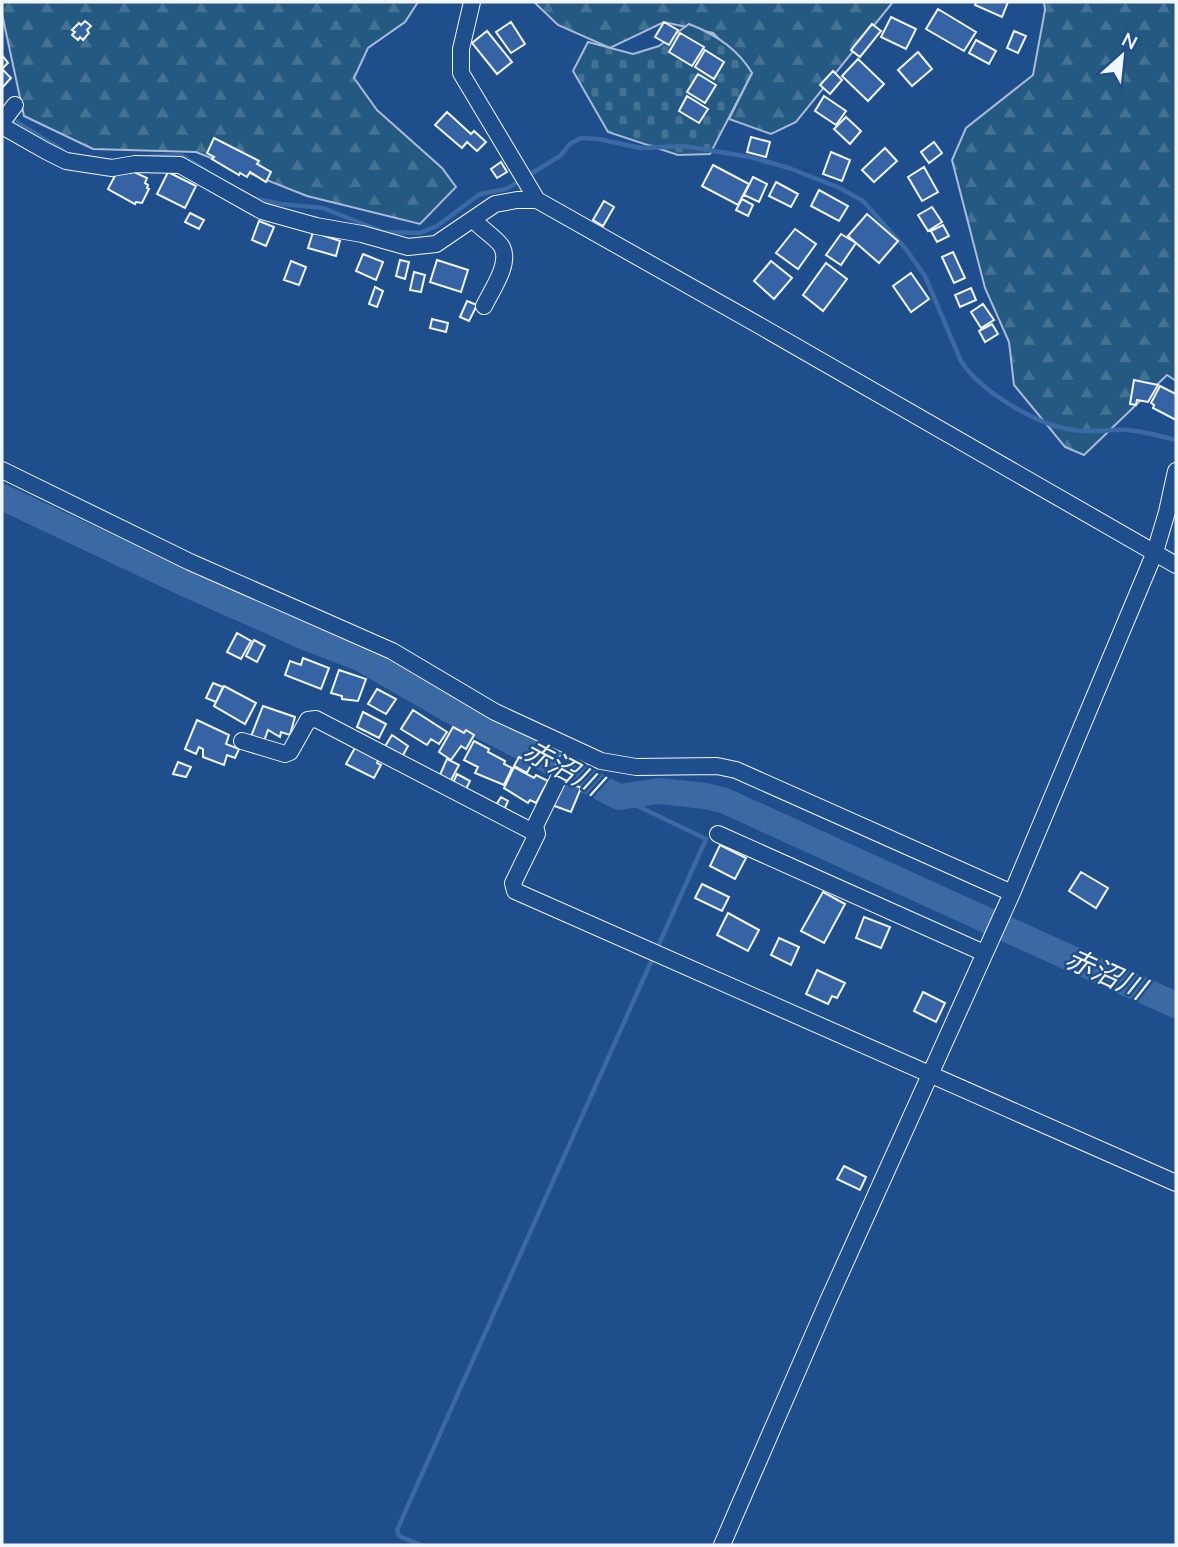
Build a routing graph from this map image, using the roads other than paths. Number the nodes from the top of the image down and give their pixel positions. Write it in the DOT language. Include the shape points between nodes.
graph roads {
  1 [pos="472,2"];
  2 [pos="15,105"];
  3 [pos="2,124"];
  4 [pos="537,200"];
  5 [pos="474,219"];
  6 [pos="484,306"];
  7 [pos="2,470"];
  8 [pos="1176,471"];
  9 [pos="1155,552"];
  10 [pos="1176,565"];
  11 [pos="242,741"];
  12 [pos="567,762"];
  13 [pos="537,834"];
  14 [pos="718,834"];
  15 [pos="1010,897"];
  16 [pos="986,949"];
  17 [pos="930,1074"];
  18 [pos="1176,1183"];
  19 [pos="722,1545"];
  1 -- 4 [label="street" via="461,49 461,72"];
  2 -- 3 [label="street"];
  3 -- 5 [label="street" via="66,161 112,169 135,163 180,165 262,211 408,247 436,244"];
  4 -- 5 [label="street" via="495,204"];
  4 -- 9 [label="street"];
  5 -- 6 [label="street" via="503,248 504,257"];
  7 -- 12 [label="street" via="190,562 392,651 495,712"];
  8 -- 9 [label="street"];
  9 -- 10 [label="street"];
  9 -- 15 [label="street"];
  11 -- 13 [label="street" via="285,754 308,720 316,719"];
  12 -- 13 [label="street" via="535,827"];
  12 -- 15 [label="street" via="736,770"];
  13 -- 17 [label="street" via="513,883 515,891"];
  14 -- 16 [label="street"];
  15 -- 16 [label="street"];
  16 -- 17 [label="street"];
  17 -- 18 [label="street"];
  17 -- 19 [label="street"];
}
